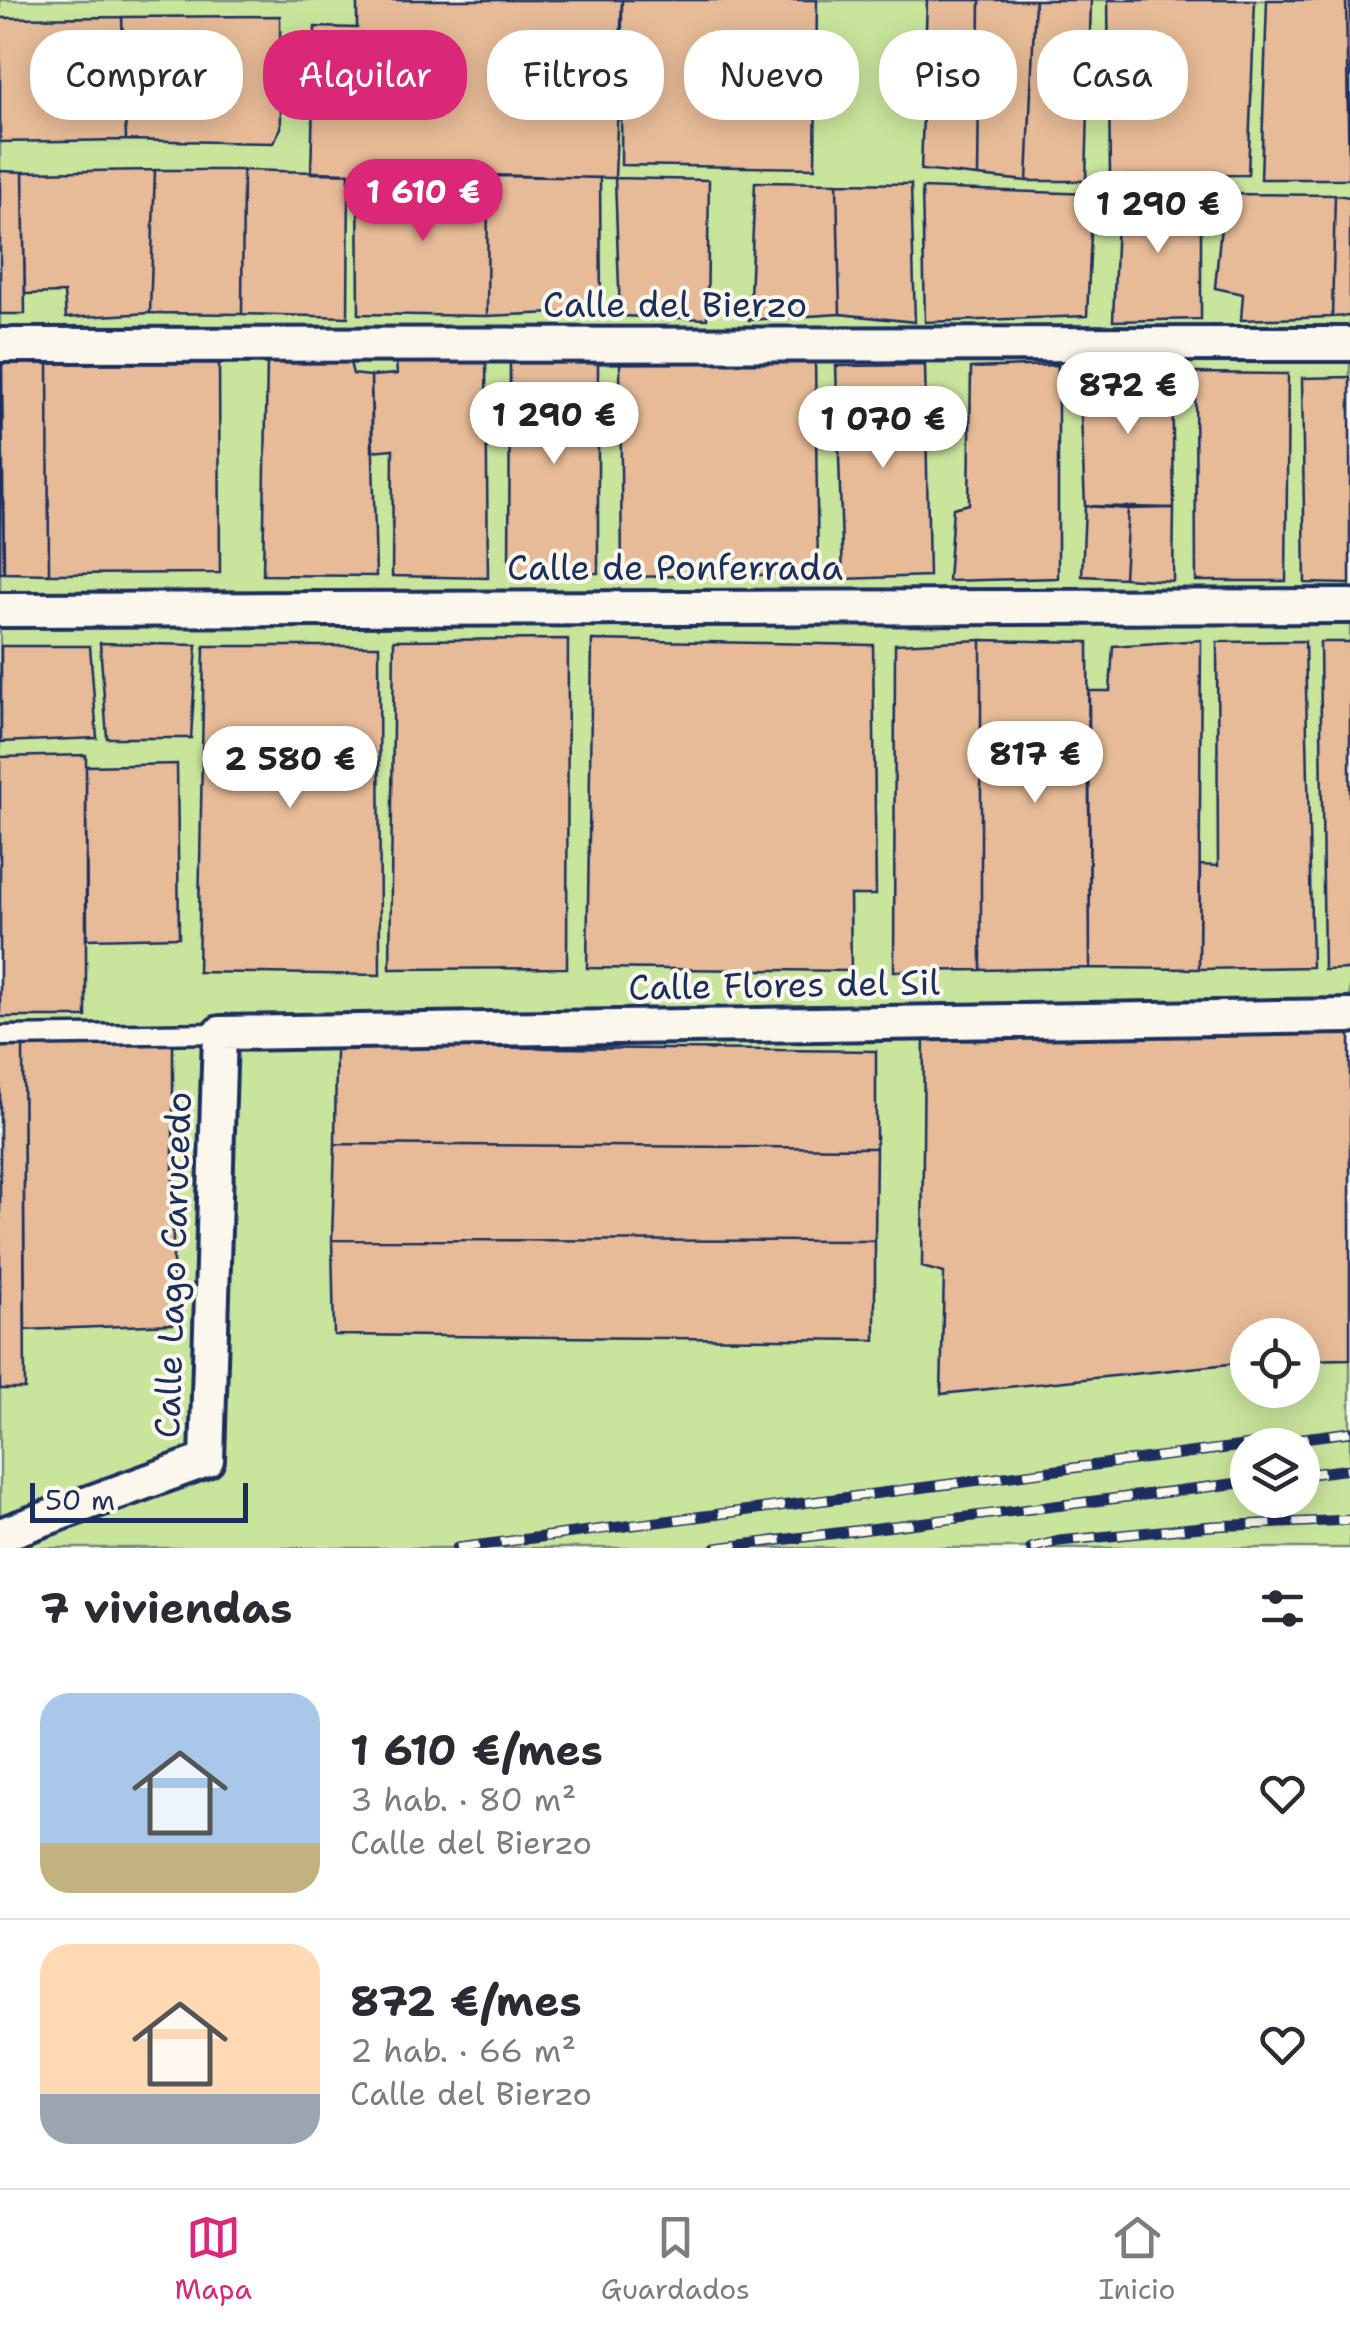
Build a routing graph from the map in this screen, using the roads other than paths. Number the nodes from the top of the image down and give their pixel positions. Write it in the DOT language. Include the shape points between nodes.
graph roads {
  1 [pos="1350,344"];
  2 [pos="0,345"];
  3 [pos="1350,606"];
  4 [pos="0,610"];
  5 [pos="1350,1016"];
  6 [pos="220,1033"];
  7 [pos="0,1036"];
  8 [pos="0,1535"];
  1 -- 2 [label="street, Calle del Bierzo"];
  3 -- 4 [label="street, Calle de Ponferrada"];
  5 -- 6 [label="street, Calle Flores del Sil"];
  6 -- 7 [label="lane"];
  6 -- 8 [label="street, Calle Lago Carucedo" via="207,1460"];
}
